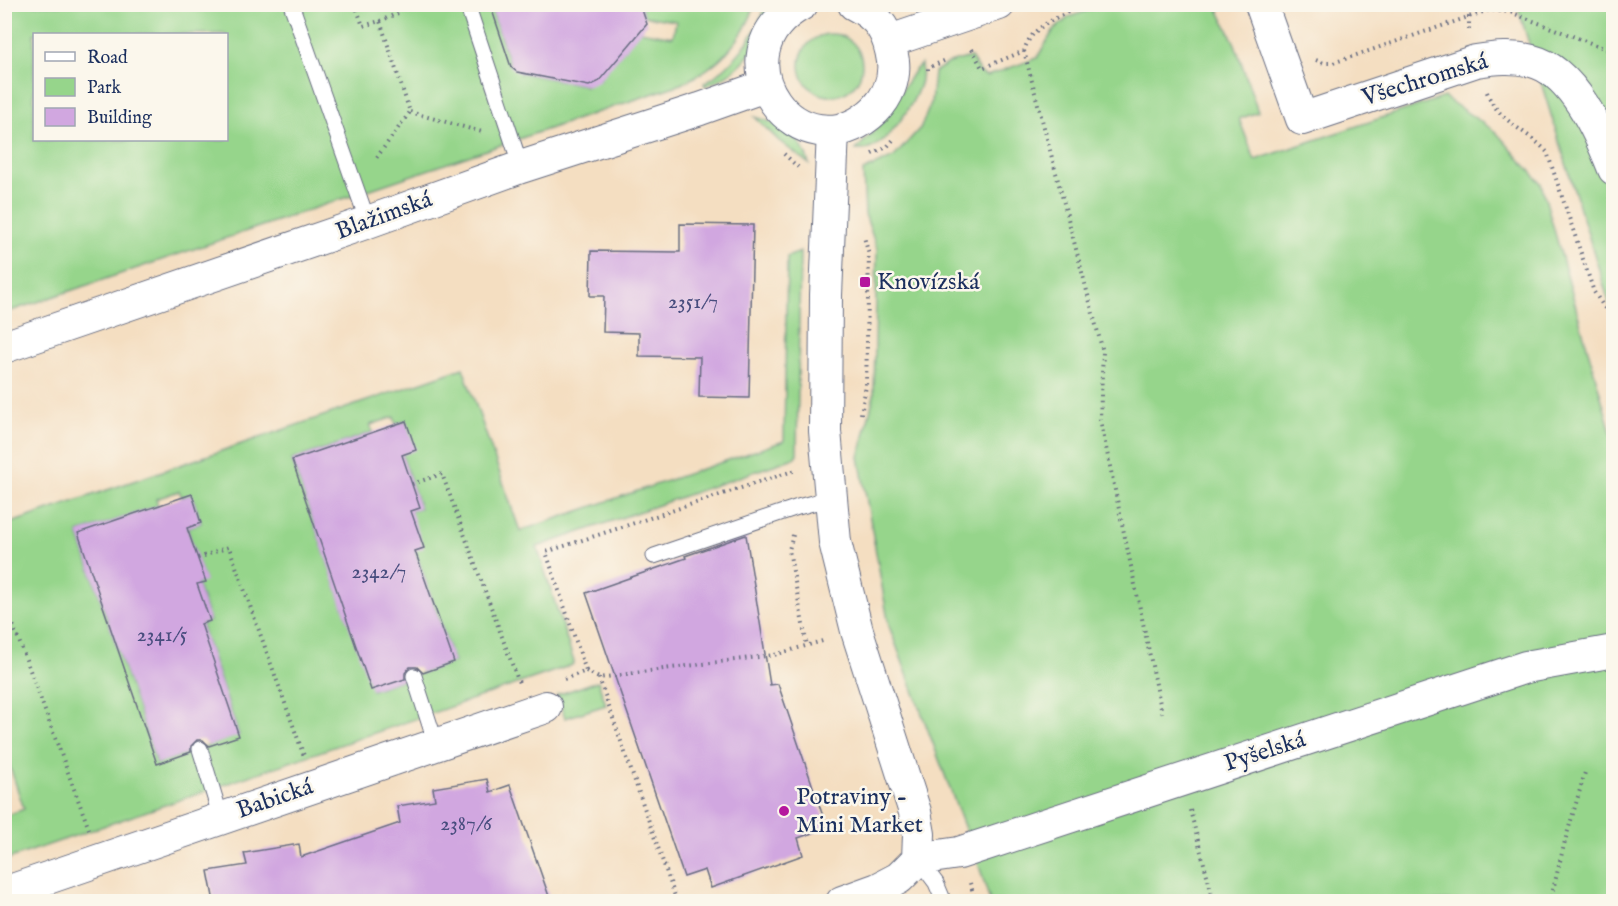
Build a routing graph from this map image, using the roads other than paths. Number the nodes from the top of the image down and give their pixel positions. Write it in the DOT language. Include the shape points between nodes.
graph roads {
  1 [pos="291,4"];
  2 [pos="467,4"];
  3 [pos="802,4"];
  4 [pos="854,4"];
  5 [pos="999,4"];
  6 [pos="1261,4"];
  7 [pos="890,41"];
  8 [pos="765,86"];
  9 [pos="833,131"];
  10 [pos="517,153"];
  11 [pos="1614,169"];
  12 [pos="368,222"];
  13 [pos="4,347"];
  14 [pos="831,498"];
  15 [pos="654,556"];
  16 [pos="1614,651"];
  17 [pos="414,676"];
  18 [pos="534,699"];
  19 [pos="436,744"];
  20 [pos="200,749"];
  21 [pos="221,818"];
  22 [pos="918,859"];
  23 [pos="6,888"];
  24 [pos="842,902"];
  25 [pos="944,902"];
  1 -- 12 [label="lane"];
  2 -- 10 [label="lane"];
  3 -- 8 [label="street" via="776,25 766,41 762,60"];
  4 -- 7 [label="street" via="880,24"];
  5 -- 7 [label="street"];
  6 -- 11 [label="street, Všechromská" via="1302,120 1476,61 1502,56 1534,61 1558,75 1581,102"];
  7 -- 9 [label="street" via="894,72 885,100 862,122"];
  8 -- 9 [label="street" via="782,112 797,123 814,130"];
  8 -- 10 [label="street, Blažimská" via="700,110"];
  9 -- 14 [label="street" via="825,419"];
  10 -- 12 [label="street, Blažimská"];
  12 -- 13 [label="street, Blažimská"];
  14 -- 15 [label="lane"];
  14 -- 22 [label="street" via="834,542 857,631 915,813"];
  16 -- 22 [label="street, Pyšelská" via="1526,667 959,853"];
  17 -- 19 [label="lane"];
  18 -- 19 [label="street, Babická"];
  19 -- 21 [label="street, Babická"];
  20 -- 21 [label="lane"];
  21 -- 23 [label="street, Babická"];
  22 -- 24 [label="street" via="899,878"];
  22 -- 25 [label="lane"];
}
